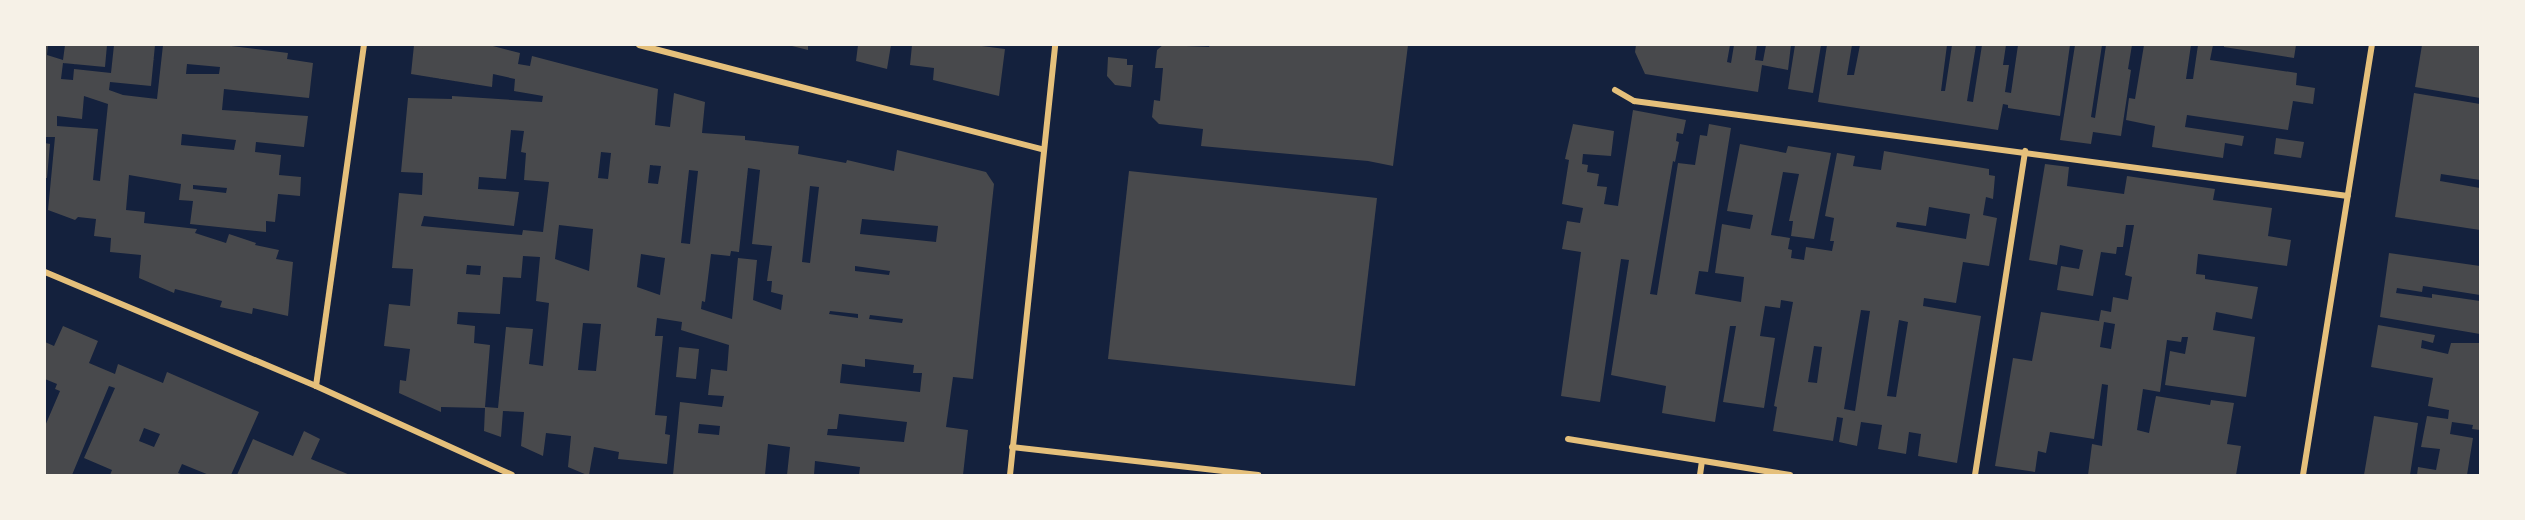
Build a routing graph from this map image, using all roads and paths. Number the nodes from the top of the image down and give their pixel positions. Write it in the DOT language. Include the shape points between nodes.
graph roads {
  1 [pos="364,45"];
  2 [pos="639,45"];
  3 [pos="1055,45"];
  4 [pos="2372,45"];
  5 [pos="1615,90"];
  6 [pos="1044,150"];
  7 [pos="2025,151"];
  8 [pos="2348,196"];
  9 [pos="45,272"];
  10 [pos="316,386"];
  11 [pos="1568,439"];
  12 [pos="1012,447"];
  13 [pos="1702,461"];
  14 [pos="512,475"];
  15 [pos="1010,475"];
  16 [pos="1258,475"];
  17 [pos="1700,475"];
  18 [pos="1790,475"];
  19 [pos="1976,475"];
  20 [pos="2303,475"];
  1 -- 10 [label="street"];
  2 -- 6 [label="street"];
  3 -- 6 [label="street"];
  4 -- 8 [label="street"];
  5 -- 7 [label="street" via="1634,101"];
  6 -- 12 [label="street"];
  7 -- 8 [label="street"];
  7 -- 19 [label="street"];
  8 -- 20 [label="street"];
  9 -- 10 [label="street"];
  10 -- 14 [label="street"];
  11 -- 13 [label="street"];
  12 -- 15 [label="street"];
  12 -- 16 [label="street"];
  13 -- 17 [label="street"];
  13 -- 18 [label="street"];
}
